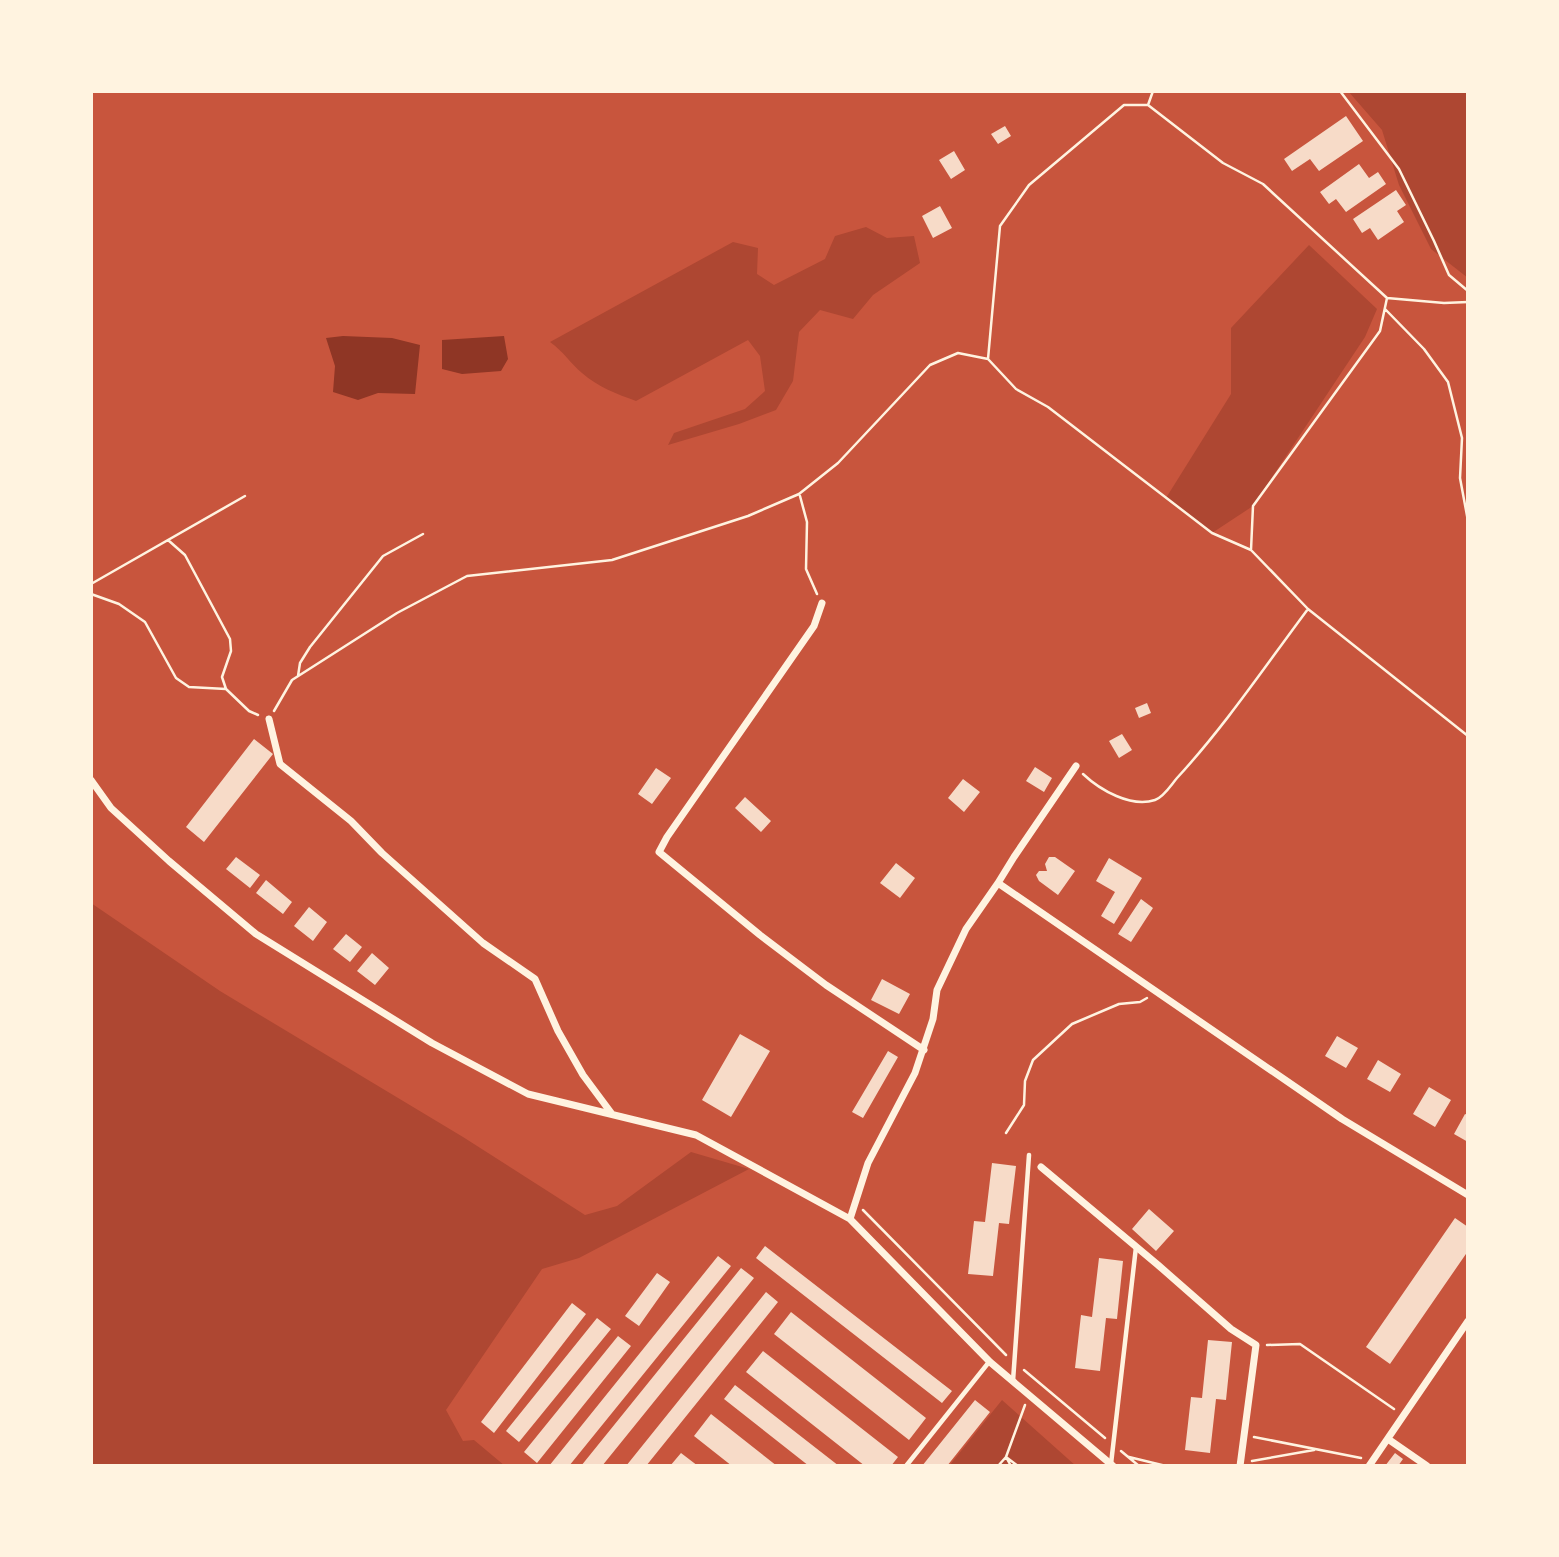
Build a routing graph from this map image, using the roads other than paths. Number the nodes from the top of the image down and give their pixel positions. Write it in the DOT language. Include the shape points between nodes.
graph roads {
  1 [pos="822,603"];
  2 [pos="269,719"];
  3 [pos="1076,766"];
  4 [pos="91,780"];
  5 [pos="998,883"];
  6 [pos="924,1050"];
  7 [pos="612,1114"];
  8 [pos="1029,1156"];
  9 [pos="1041,1167"];
  10 [pos="1468,1195"];
  11 [pos="850,1219"];
  12 [pos="1136,1246"];
  13 [pos="1468,1321"];
  14 [pos="990,1362"];
  15 [pos="1013,1381"];
  16 [pos="1388,1439"];
  17 [pos="1371,1463"];
  18 [pos="1240,1464"];
  19 [pos="1112,1465"];
  20 [pos="906,1466"];
  21 [pos="1427,1466"];
  1 -- 6 [label="street" via="814,626 659,852 826,985"];
  2 -- 7 [label="street" via="280,764 351,821 483,943 535,979 583,1075"];
  3 -- 5 [label="street"];
  4 -- 7 [label="street" via="111,808 256,934 432,1043 528,1094"];
  5 -- 6 [label="street" via="966,929 937,990"];
  5 -- 10 [label="street" via="1342,1119"];
  6 -- 11 [label="street" via="868,1163"];
  7 -- 11 [label="street" via="696,1135"];
  8 -- 15 [label="lane"];
  9 -- 12 [label="street"];
  11 -- 14 [label="street"];
  12 -- 18 [label="street" via="1231,1329 1256,1345"];
  12 -- 19 [label="lane"];
  13 -- 16 [label="street"];
  14 -- 15 [label="street"];
  14 -- 20 [label="lane"];
  15 -- 19 [label="street"];
  16 -- 17 [label="street"];
  16 -- 21 [label="street"];
}
